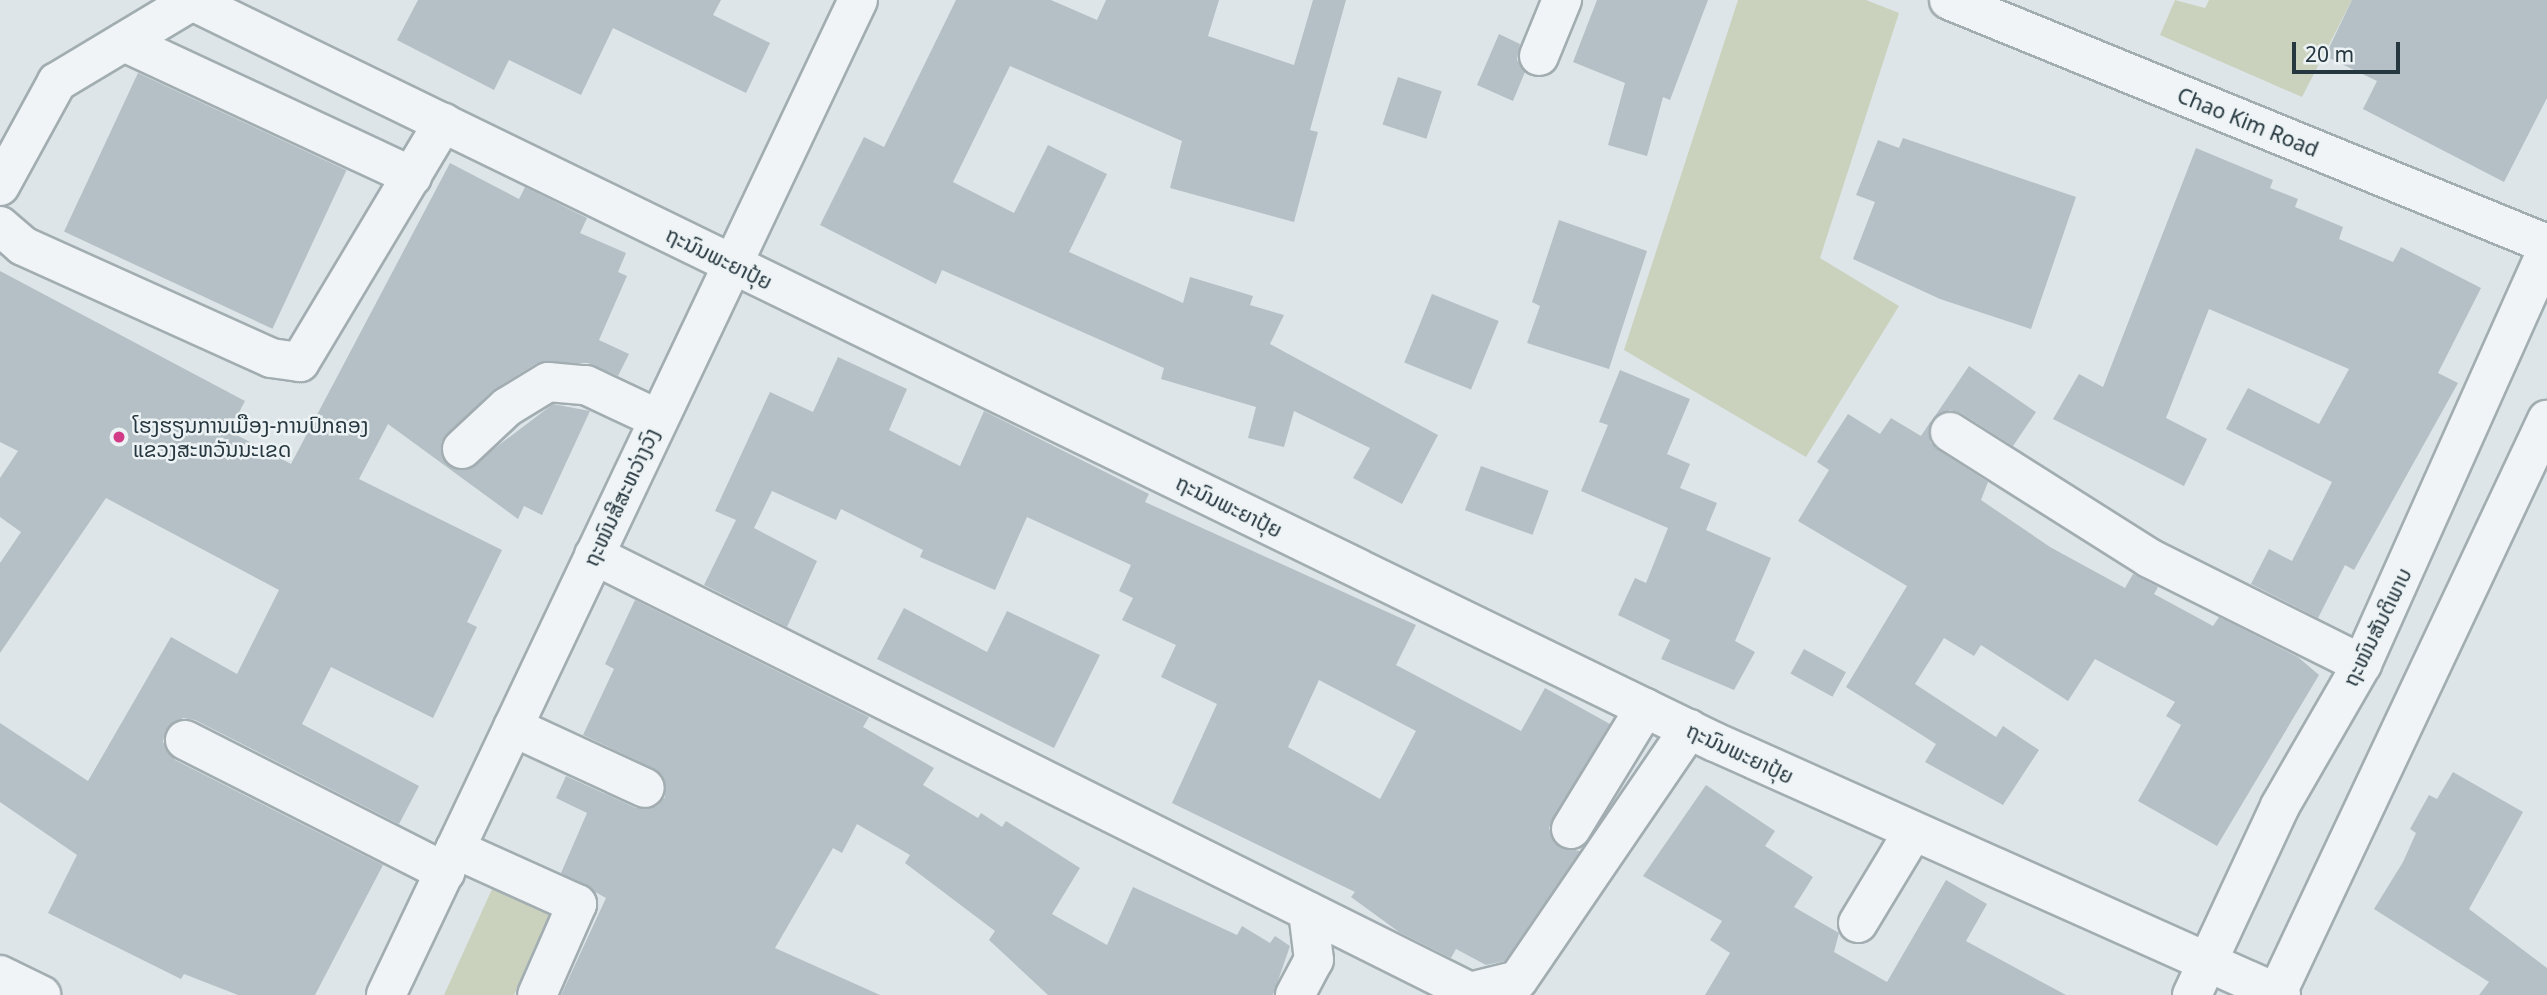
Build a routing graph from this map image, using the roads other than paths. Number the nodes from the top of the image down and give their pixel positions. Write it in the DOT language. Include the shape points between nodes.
graph roads {
  1 [pos="191,0"];
  2 [pos="858,0"];
  3 [pos="1562,0"];
  4 [pos="1949,0"];
  5 [pos="124,42"];
  6 [pos="1539,55"];
  7 [pos="443,123"];
  8 [pos="412,176"];
  9 [pos="0,186"];
  10 [pos="0,226"];
  11 [pos="2547,244"];
  12 [pos="2547,251"];
  13 [pos="731,264"];
  14 [pos="658,419"];
  15 [pos="2547,420"];
  16 [pos="1950,432"];
  17 [pos="462,449"];
  18 [pos="594,555"];
  19 [pos="2362,664"];
  20 [pos="1645,708"];
  21 [pos="513,727"];
  22 [pos="1689,729"];
  23 [pos="185,740"];
  24 [pos="645,788"];
  25 [pos="1571,829"];
  26 [pos="1913,832"];
  27 [pos="450,861"];
  28 [pos="1308,911"];
  29 [pos="1858,923"];
  30 [pos="0,975"];
  31 [pos="2200,980"];
  32 [pos="2278,994"];
  33 [pos="41,995"];
  34 [pos="386,995"];
  35 [pos="537,995"];
  36 [pos="1295,995"];
  1 -- 5 [label="street"];
  1 -- 7 [label="street, ຖະນົນພະຍາປຸ້ຍ"];
  2 -- 13 [label="street, ຖະໜົນສີສະຫວ່າງວົງ"];
  3 -- 6 [label="street"];
  4 -- 11 [label="street, Chao Kim Road"];
  5 -- 8 [label="street"];
  5 -- 9 [label="street" via="57,82"];
  7 -- 8 [label="street"];
  7 -- 13 [label="street, ຖະນົນພະຍາປຸ້ຍ"];
  8 -- 10 [label="street" via="300,362 271,358 23,246"];
  12 -- 19 [label="street, ຖະໜົນສັນຕິພາບ"];
  13 -- 14 [label="street, ຖະໜົນສີສະຫວ່າງວົງ"];
  13 -- 20 [label="street, ຖະນົນພະຍາປຸ້ຍ"];
  14 -- 17 [label="street" via="586,385 548,382 507,407"];
  14 -- 18 [label="street, ຖະໜົນສີສະຫວ່າງວົງ"];
  15 -- 32 [label="street"];
  16 -- 19 [label="street" via="2150,558"];
  18 -- 21 [label="street, ຖະໜົນສີສະຫວ່າງວົງ"];
  18 -- 28 [label="street"];
  19 -- 31 [label="street, ຖະໜົນສັນຕິພາບ" via="2280,806"];
  20 -- 22 [label="street, ຖະນົນພະຍາປຸ້ຍ"];
  20 -- 25 [label="street"];
  21 -- 24 [label="street"];
  21 -- 27 [label="street, ຖະໜົນສີສະຫວ່າງວົງ"];
  22 -- 26 [label="street, ຖະນົນພະຍາປຸ້ຍ"];
  22 -- 28 [label="street" via="1518,980 1470,992"];
  23 -- 27 [label="street"];
  26 -- 29 [label="street"];
  26 -- 31 [label="street, ຖະນົນພະຍາປຸ້ຍ"];
  27 -- 34 [label="street, ຖະໜົນສີສະຫວ່າງວົງ"];
  27 -- 35 [label="street" via="577,904"];
  28 -- 36 [label="street" via="1314,960"];
  30 -- 33 [label="street"];
  31 -- 32 [label="street, ຖະນົນພະຍາປຸ້ຍ"];
}
